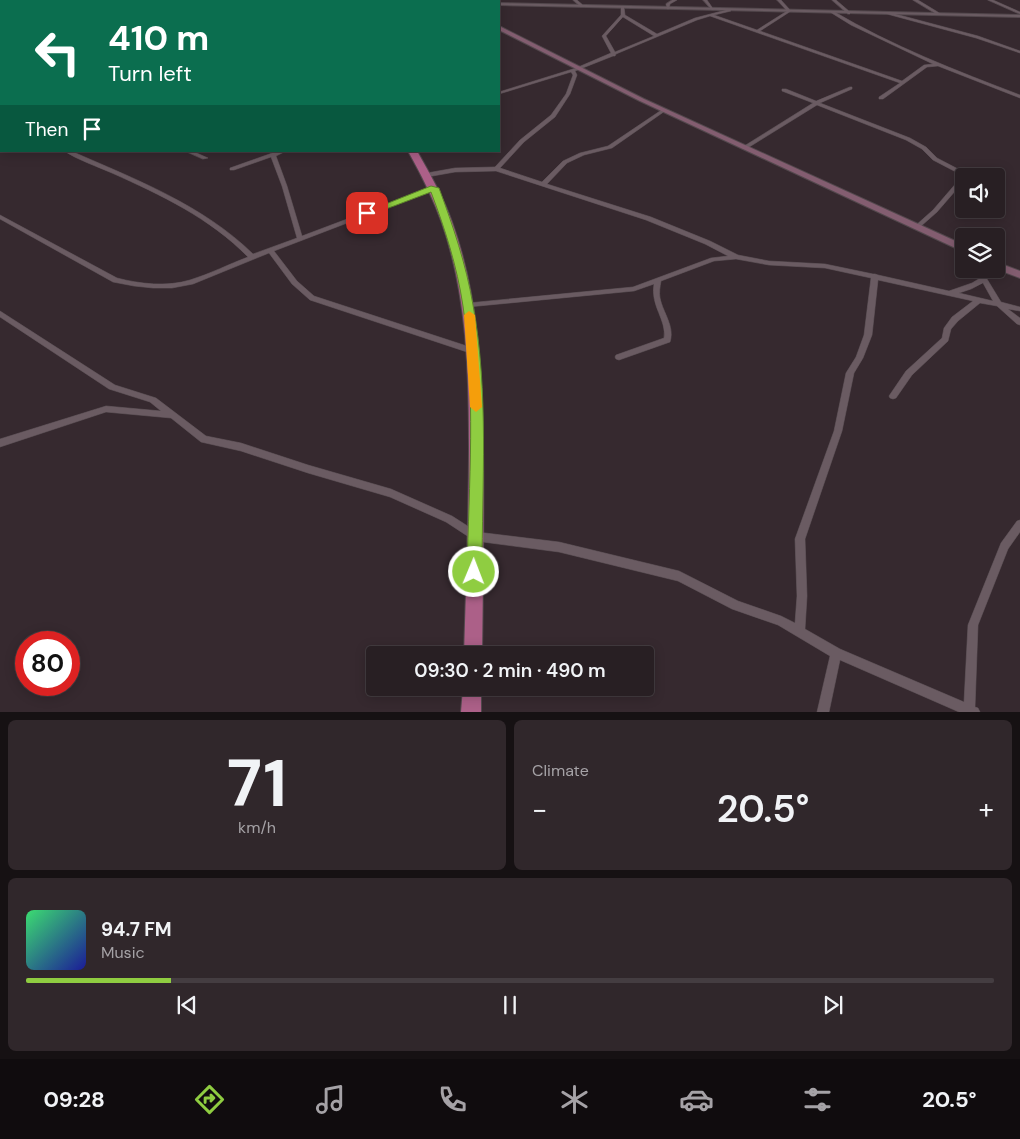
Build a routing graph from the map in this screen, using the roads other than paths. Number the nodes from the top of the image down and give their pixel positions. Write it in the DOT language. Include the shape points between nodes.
graph roads {
  1 [pos="575,0"];
  2 [pos="618,0"];
  3 [pos="675,0"];
  4 [pos="706,0"];
  5 [pos="779,0"];
  6 [pos="834,0"];
  7 [pos="915,0"];
  8 [pos="990,0"];
  9 [pos="500,4"];
  10 [pos="582,6"];
  11 [pos="625,7"];
  12 [pos="668,8"];
  13 [pos="789,11"];
  14 [pos="711,12"];
  15 [pos="832,12"];
  16 [pos="849,12"];
  17 [pos="888,14"];
  18 [pos="939,14"];
  19 [pos="623,15"];
  20 [pos="1020,15"];
  21 [pos="500,29"];
  22 [pos="758,31"];
  23 [pos="657,36"];
  24 [pos="1020,52"];
  25 [pos="614,55"];
  26 [pos="939,65"];
  27 [pos="576,70"];
  28 [pos="902,82"];
  29 [pos="504,87"];
  30 [pos="850,88"];
  31 [pos="509,90"];
  32 [pos="784,90"];
  33 [pos="500,93"];
  34 [pos="1020,97"];
  35 [pos="881,98"];
  36 [pos="816,103"];
  37 [pos="663,110"];
  38 [pos="744,148"];
  39 [pos="68,152"];
  40 [pos="190,152"];
  41 [pos="280,152"];
  42 [pos="413,152"];
  43 [pos="272,154"];
  44 [pos="205,158"];
  45 [pos="232,169"];
  46 [pos="497,169"];
  47 [pos="427,175"];
  48 [pos="544,184"];
  49 [pos="434,188"];
  50 [pos="0,217"];
  51 [pos="918,226"];
  52 [pos="300,239"];
  53 [pos="955,244"];
  54 [pos="270,250"];
  55 [pos="252,257"];
  56 [pos="736,257"];
  57 [pos="1005,269"];
  58 [pos="875,276"];
  59 [pos="1020,276"];
  60 [pos="986,278"];
  61 [pos="658,281"];
  62 [pos="984,281"];
  63 [pos="948,294"];
  64 [pos="978,301"];
  65 [pos="468,304"];
  66 [pos="1000,306"];
  67 [pos="1020,309"];
  68 [pos="0,314"];
  69 [pos="1020,322"];
  70 [pos="473,351"];
  71 [pos="619,357"];
  72 [pos="893,396"];
  73 [pos="171,415"];
  74 [pos="0,443"];
  75 [pos="1020,524"];
  76 [pos="475,536"];
  77 [pos="800,633"];
  78 [pos="473,646"];
  79 [pos="836,653"];
  80 [pos="472,696"];
  81 [pos="972,711"];
  82 [pos="472,712"];
  83 [pos="823,712"];
  1 -- 10 [label="street"];
  2 -- 11 [label="street"];
  3 -- 12 [label="street" via="668,4"];
  4 -- 14 [label="street"];
  5 -- 13 [label="street"];
  6 -- 16 [label="street"];
  7 -- 18 [label="street"];
  8 -- 20 [label="street"];
  9 -- 10 [label="street"];
  10 -- 11 [label="street"];
  11 -- 12 [label="street"];
  11 -- 19 [label="street"];
  12 -- 14 [label="street"];
  13 -- 14 [label="street"];
  13 -- 15 [label="street"];
  13 -- 22 [label="street"];
  14 -- 22 [label="street"];
  14 -- 23 [label="street"];
  15 -- 16 [label="street"];
  15 -- 26 [label="street"];
  16 -- 17 [label="street"];
  17 -- 18 [label="street"];
  17 -- 24 [label="street"];
  18 -- 20 [label="street"];
  19 -- 23 [label="street"];
  19 -- 25 [label="street" via="604,36"];
  21 -- 27 [label="main road"];
  22 -- 28 [label="street"];
  23 -- 25 [label="street"];
  25 -- 27 [label="street"];
  26 -- 28 [label="street" via="926,66"];
  26 -- 34 [label="street"];
  27 -- 31 [label="street"];
  27 -- 37 [label="main road"];
  27 -- 46 [label="street" via="568,94 553,116 522,141"];
  28 -- 35 [label="street"];
  29 -- 31 [label="street"];
  30 -- 36 [label="street"];
  31 -- 33 [label="street"];
  32 -- 36 [label="street"];
  36 -- 38 [label="street"];
  36 -- 51 [label="street" via="908,139 958,171 961,181 938,205 931,218"];
  37 -- 38 [label="main road"];
  37 -- 48 [label="street" via="610,148 582,154 565,162"];
  38 -- 51 [label="main road"];
  39 -- 55 [label="street" via="120,175 214,225 239,242"];
  40 -- 44 [label="street"];
  41 -- 43 [label="street"];
  42 -- 47 [label="highway"];
  43 -- 45 [label="street"];
  43 -- 52 [label="street" via="284,182"];
  46 -- 47 [label="street" via="455,170"];
  46 -- 48 [label="street"];
  47 -- 49 [label="highway"];
  48 -- 56 [label="street" via="628,209"];
  49 -- 52 [label="street"];
  49 -- 65 [label="highway" via="454,241"];
  50 -- 55 [label="street" via="115,280 133,285 184,284"];
  51 -- 53 [label="main road"];
  52 -- 54 [label="street"];
  54 -- 55 [label="street"];
  54 -- 70 [label="street" via="304,293 312,298"];
  56 -- 58 [label="street" via="826,266"];
  56 -- 61 [label="street" via="712,259"];
  57 -- 59 [label="main road"];
  58 -- 63 [label="street"];
  58 -- 77 [label="street" via="868,334 850,373 838,430 800,539"];
  60 -- 62 [label="street"];
  61 -- 65 [label="street" via="617,292"];
  61 -- 71 [label="street" via="655,297 668,334 667,340"];
  62 -- 63 [label="street"];
  62 -- 66 [label="street"];
  63 -- 64 [label="street"];
  64 -- 66 [label="street"];
  64 -- 72 [label="street" via="955,319 945,339 909,373"];
  65 -- 70 [label="highway"];
  66 -- 67 [label="street"];
  66 -- 69 [label="street"];
  68 -- 73 [label="street" via="112,387 153,400"];
  70 -- 76 [label="highway"];
  73 -- 74 [label="street" via="106,410"];
  73 -- 76 [label="street" via="204,438 391,493 449,519"];
  75 -- 81 [label="street" via="1004,546 973,625"];
  76 -- 77 [label="street" via="559,547 679,576 736,604 781,621"];
  76 -- 78 [label="highway"];
  77 -- 79 [label="street"];
  79 -- 81 [label="street"];
  79 -- 83 [label="street"];
  80 -- 82 [label="highway"];
}
